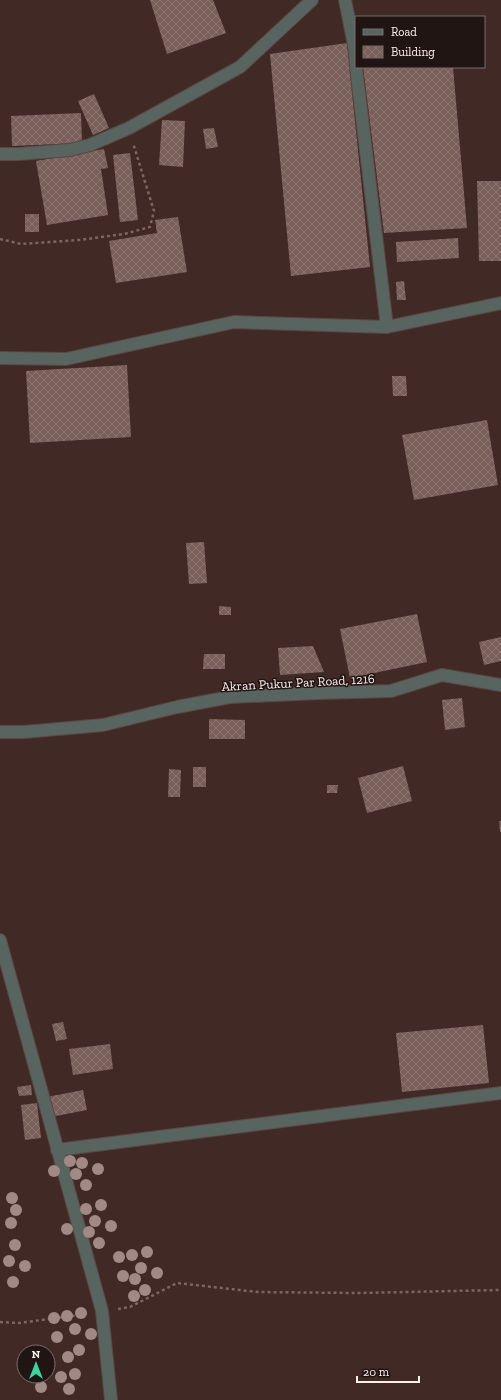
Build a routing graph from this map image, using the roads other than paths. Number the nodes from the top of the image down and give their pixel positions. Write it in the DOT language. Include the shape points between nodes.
graph roads {
  1 [pos="312,0"];
  2 [pos="345,0"];
  3 [pos="355,56"];
  4 [pos="356,68"];
  5 [pos="0,154"];
  6 [pos="501,303"];
  7 [pos="387,327"];
  8 [pos="0,358"];
  9 [pos="501,685"];
  10 [pos="0,732"];
  11 [pos="0,940"];
  12 [pos="501,1093"];
  13 [pos="57,1150"];
  14 [pos="111,1400"];
  1 -- 5 [label="street" via="240,67 129,128 70,150"];
  2 -- 3 [label="street"];
  4 -- 7 [label="street"];
  6 -- 7 [label="street"];
  7 -- 8 [label="street" via="234,322 66,359"];
  9 -- 10 [label="street, Akran Pukur Par Road, 1216" via="442,675 391,691 230,697 103,725"];
  11 -- 13 [label="street"];
  12 -- 13 [label="street"];
  13 -- 14 [label="street" via="102,1312"];
}
